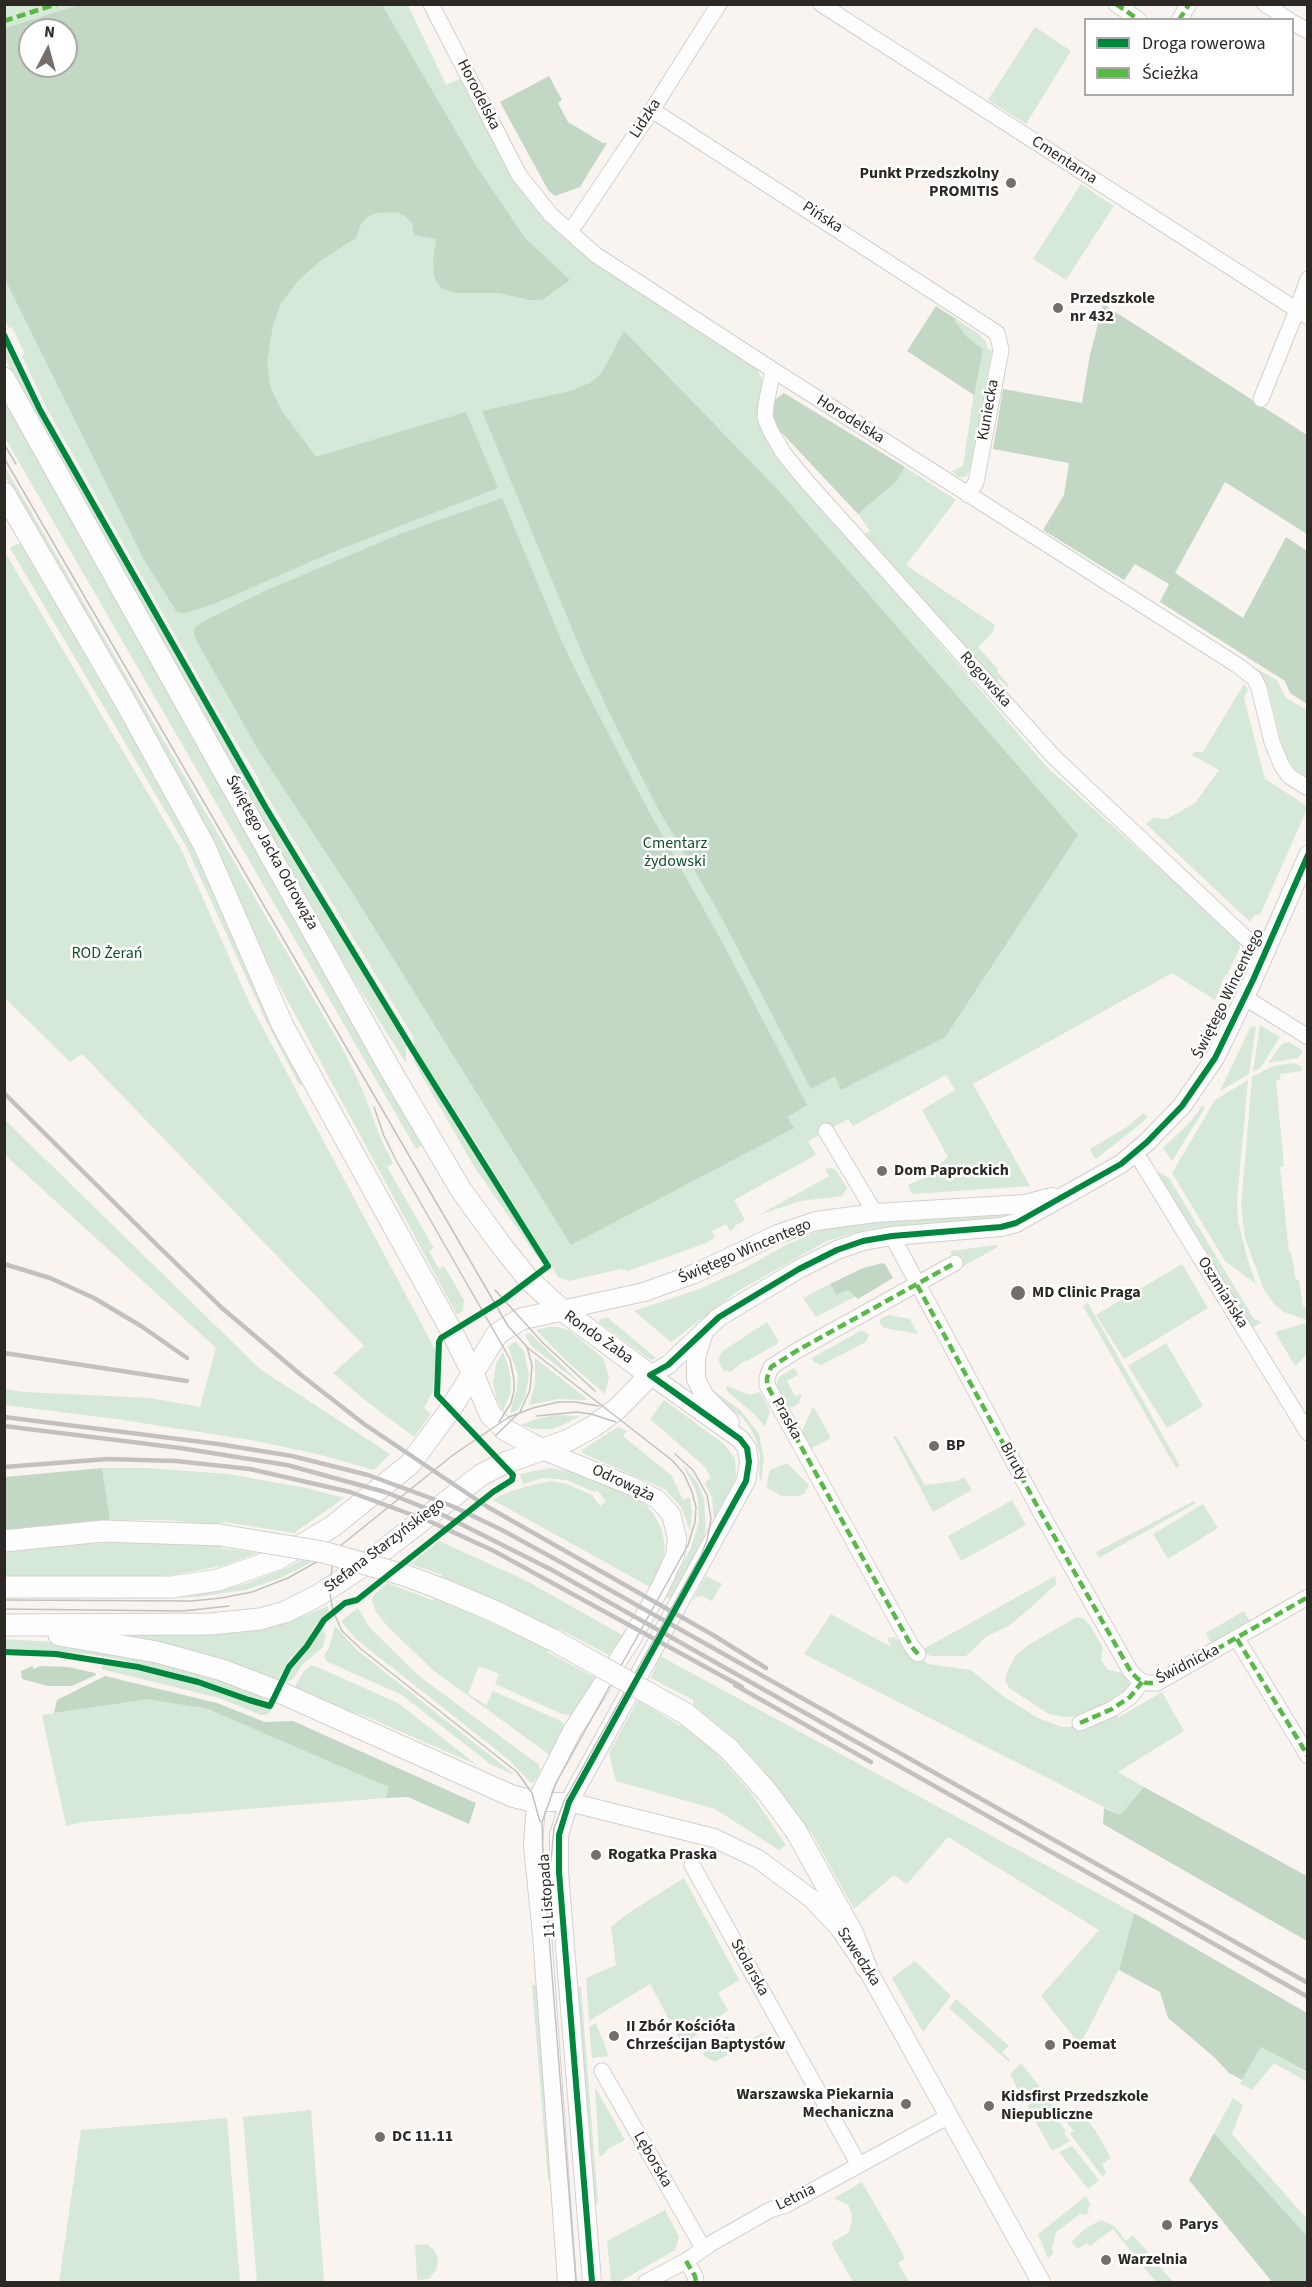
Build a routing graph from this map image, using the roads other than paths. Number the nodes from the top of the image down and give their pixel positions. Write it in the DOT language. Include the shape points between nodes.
graph roads {
  1 [pos="431,4"];
  2 [pos="719,4"];
  3 [pos="821,4"];
  4 [pos="1116,4"];
  5 [pos="1189,4"];
  6 [pos="1265,4"];
  7 [pos="1136,18"];
  8 [pos="1180,18"];
  9 [pos="1286,18"];
  10 [pos="1294,23"];
  11 [pos="1308,31"];
  12 [pos="652,110"];
  13 [pos="570,232"];
  14 [pos="1308,279"];
  15 [pos="1302,314"];
  16 [pos="991,327"];
  17 [pos="773,370"];
  18 [pos="4,378"];
  19 [pos="1261,399"];
  20 [pos="4,493"];
  21 [pos="968,495"];
  22 [pos="1308,788"];
  23 [pos="1308,855"];
  24 [pos="1266,951"];
  25 [pos="1244,997"];
  26 [pos="1308,1037"];
  27 [pos="826,1131"];
  28 [pos="1136,1152"];
  29 [pos="1074,1191"];
  30 [pos="875,1213"];
  31 [pos="892,1236"];
  32 [pos="955,1263"];
  33 [pos="917,1285"];
  34 [pos="562,1310"];
  35 [pos="707,1327"];
  36 [pos="473,1374"];
  37 [pos="650,1375"];
  38 [pos="1308,1433"];
  39 [pos="740,1438"];
  40 [pos="542,1450"];
  41 [pos="4,1541"];
  42 [pos="4,1587"];
  43 [pos="1308,1598"];
  44 [pos="4,1626"];
  45 [pos="1238,1639"];
  46 [pos="631,1640"];
  47 [pos="918,1654"];
  48 [pos="1142,1682"];
  49 [pos="1080,1723"];
  50 [pos="1308,1756"];
  51 [pos="536,1802"];
  52 [pos="569,1802"];
  53 [pos="692,1865"];
  54 [pos="866,1967"];
  55 [pos="602,2071"];
  56 [pos="949,2116"];
  57 [pos="859,2165"];
  58 [pos="703,2248"];
  59 [pos="686,2261"];
  60 [pos="1037,2281"];
  61 [pos="567,2283"];
  62 [pos="592,2283"];
  63 [pos="646,2283"];
  64 [pos="696,2283"];
  1 -- 13 [label="street, Horodelska" via="519,175"];
  2 -- 12 [label="street, Lidzka"];
  3 -- 15 [label="street, Cmentarna"];
  4 -- 7 [label="street"];
  5 -- 8 [label="street"];
  6 -- 9 [label="street"];
  10 -- 11 [label="street"];
  12 -- 13 [label="street, Lidzka"];
  12 -- 16 [label="street, Pińska"];
  13 -- 17 [label="street, Horodelska" via="596,255"];
  14 -- 15 [label="street"];
  15 -- 19 [label="street"];
  16 -- 21 [label="street, Kuniecka" via="1000,337 1000,350 976,482"];
  17 -- 21 [label="street, Horodelska"];
  17 -- 24 [label="street, Rogowska" via="765,417 784,454 808,483 1054,757 1249,940"];
  18 -- 34 [label="main road, Świętego Jacka Odrowąża" via="461,1190 524,1275"];
  20 -- 36 [label="main road" via="204,845 283,1026"];
  21 -- 22 [label="street, Horodelska" via="1254,678 1263,697 1278,760 1289,776"];
  23 -- 24 [label="street, Świętego Wincentego"];
  24 -- 25 [label="street, Świętego Wincentego"];
  25 -- 26 [label="street"];
  25 -- 28 [label="street, Świętego Wincentego" via="1204,1075 1182,1106"];
  27 -- 30 [label="street"];
  28 -- 29 [label="street, Świętego Wincentego"];
  28 -- 38 [label="street, Oszmiańska"];
  29 -- 30 [label="street, Świętego Wincentego" via="1025,1204"];
  29 -- 31 [label="street, Świętego Wincentego" via="1016,1223 1001,1227"];
  30 -- 34 [label="street, Świętego Wincentego" via="796,1227 694,1274 644,1292"];
  31 -- 33 [label="street, Biruty"];
  31 -- 35 [label="street, Świętego Wincentego" via="837,1250 760,1291"];
  32 -- 33 [label="street, Praska"];
  33 -- 47 [label="street, Praska" via="771,1367 767,1382"];
  33 -- 48 [label="street, Biruty" via="1131,1672"];
  34 -- 36 [label="main road, Rondo Żaba" via="508,1326 497,1334"];
  34 -- 37 [label="main road, Rondo Żaba"];
  35 -- 37 [label="street, Świętego Wincentego" via="668,1365"];
  35 -- 39 [label="street" via="698,1348 696,1379 704,1395"];
  36 -- 40 [label="main road" via="497,1424"];
  36 -- 42 [label="main road" via="410,1464 333,1526 278,1559 218,1580 172,1587"];
  37 -- 39 [label="street"];
  37 -- 40 [label="main road, Rondo Żaba" via="594,1426"];
  39 -- 52 [label="street, 11 Listopada" via="749,1454 746,1481"];
  40 -- 44 [label="main road, Stefana Starzyńskiego" via="481,1475 363,1566 285,1612 210,1624"];
  40 -- 46 [label="street, Odrowąża" via="643,1491 671,1514 677,1530 675,1556"];
  41 -- 54 [label="main road, bridge" via="103,1531 220,1535 323,1552 439,1587 553,1640 686,1714 729,1749 796,1831 853,1934"];
  43 -- 45 [label="street, Świdnicka"];
  44 -- 51 [label="main road" via="126,1645 222,1670 512,1796"];
  45 -- 48 [label="street, Świdnicka" via="1157,1683"];
  45 -- 50 [label="street, Świdnicka"];
  46 -- 51 [label="street, 11 Listopada" via="572,1731"];
  48 -- 49 [label="street, Świdnicka" via="1130,1697 1112,1709"];
  51 -- 52 [label="street, Szwedzka"];
  51 -- 61 [label="street, 11 Listopada" via="533,1842"];
  52 -- 54 [label="street, Szwedzka" via="714,1838 751,1854 812,1899 840,1928"];
  52 -- 62 [label="street, 11 Listopada" via="561,1824 558,1859"];
  53 -- 57 [label="street, Stolarska"];
  54 -- 56 [label="street, Szwedzka"];
  55 -- 58 [label="street, Lęborska"];
  56 -- 57 [label="street, Letnia"];
  56 -- 60 [label="street, Szwedzka"];
  57 -- 58 [label="street, Letnia"];
  58 -- 59 [label="street, Letnia"];
  59 -- 63 [label="street, Letnia"];
  59 -- 64 [label="street"];
}
